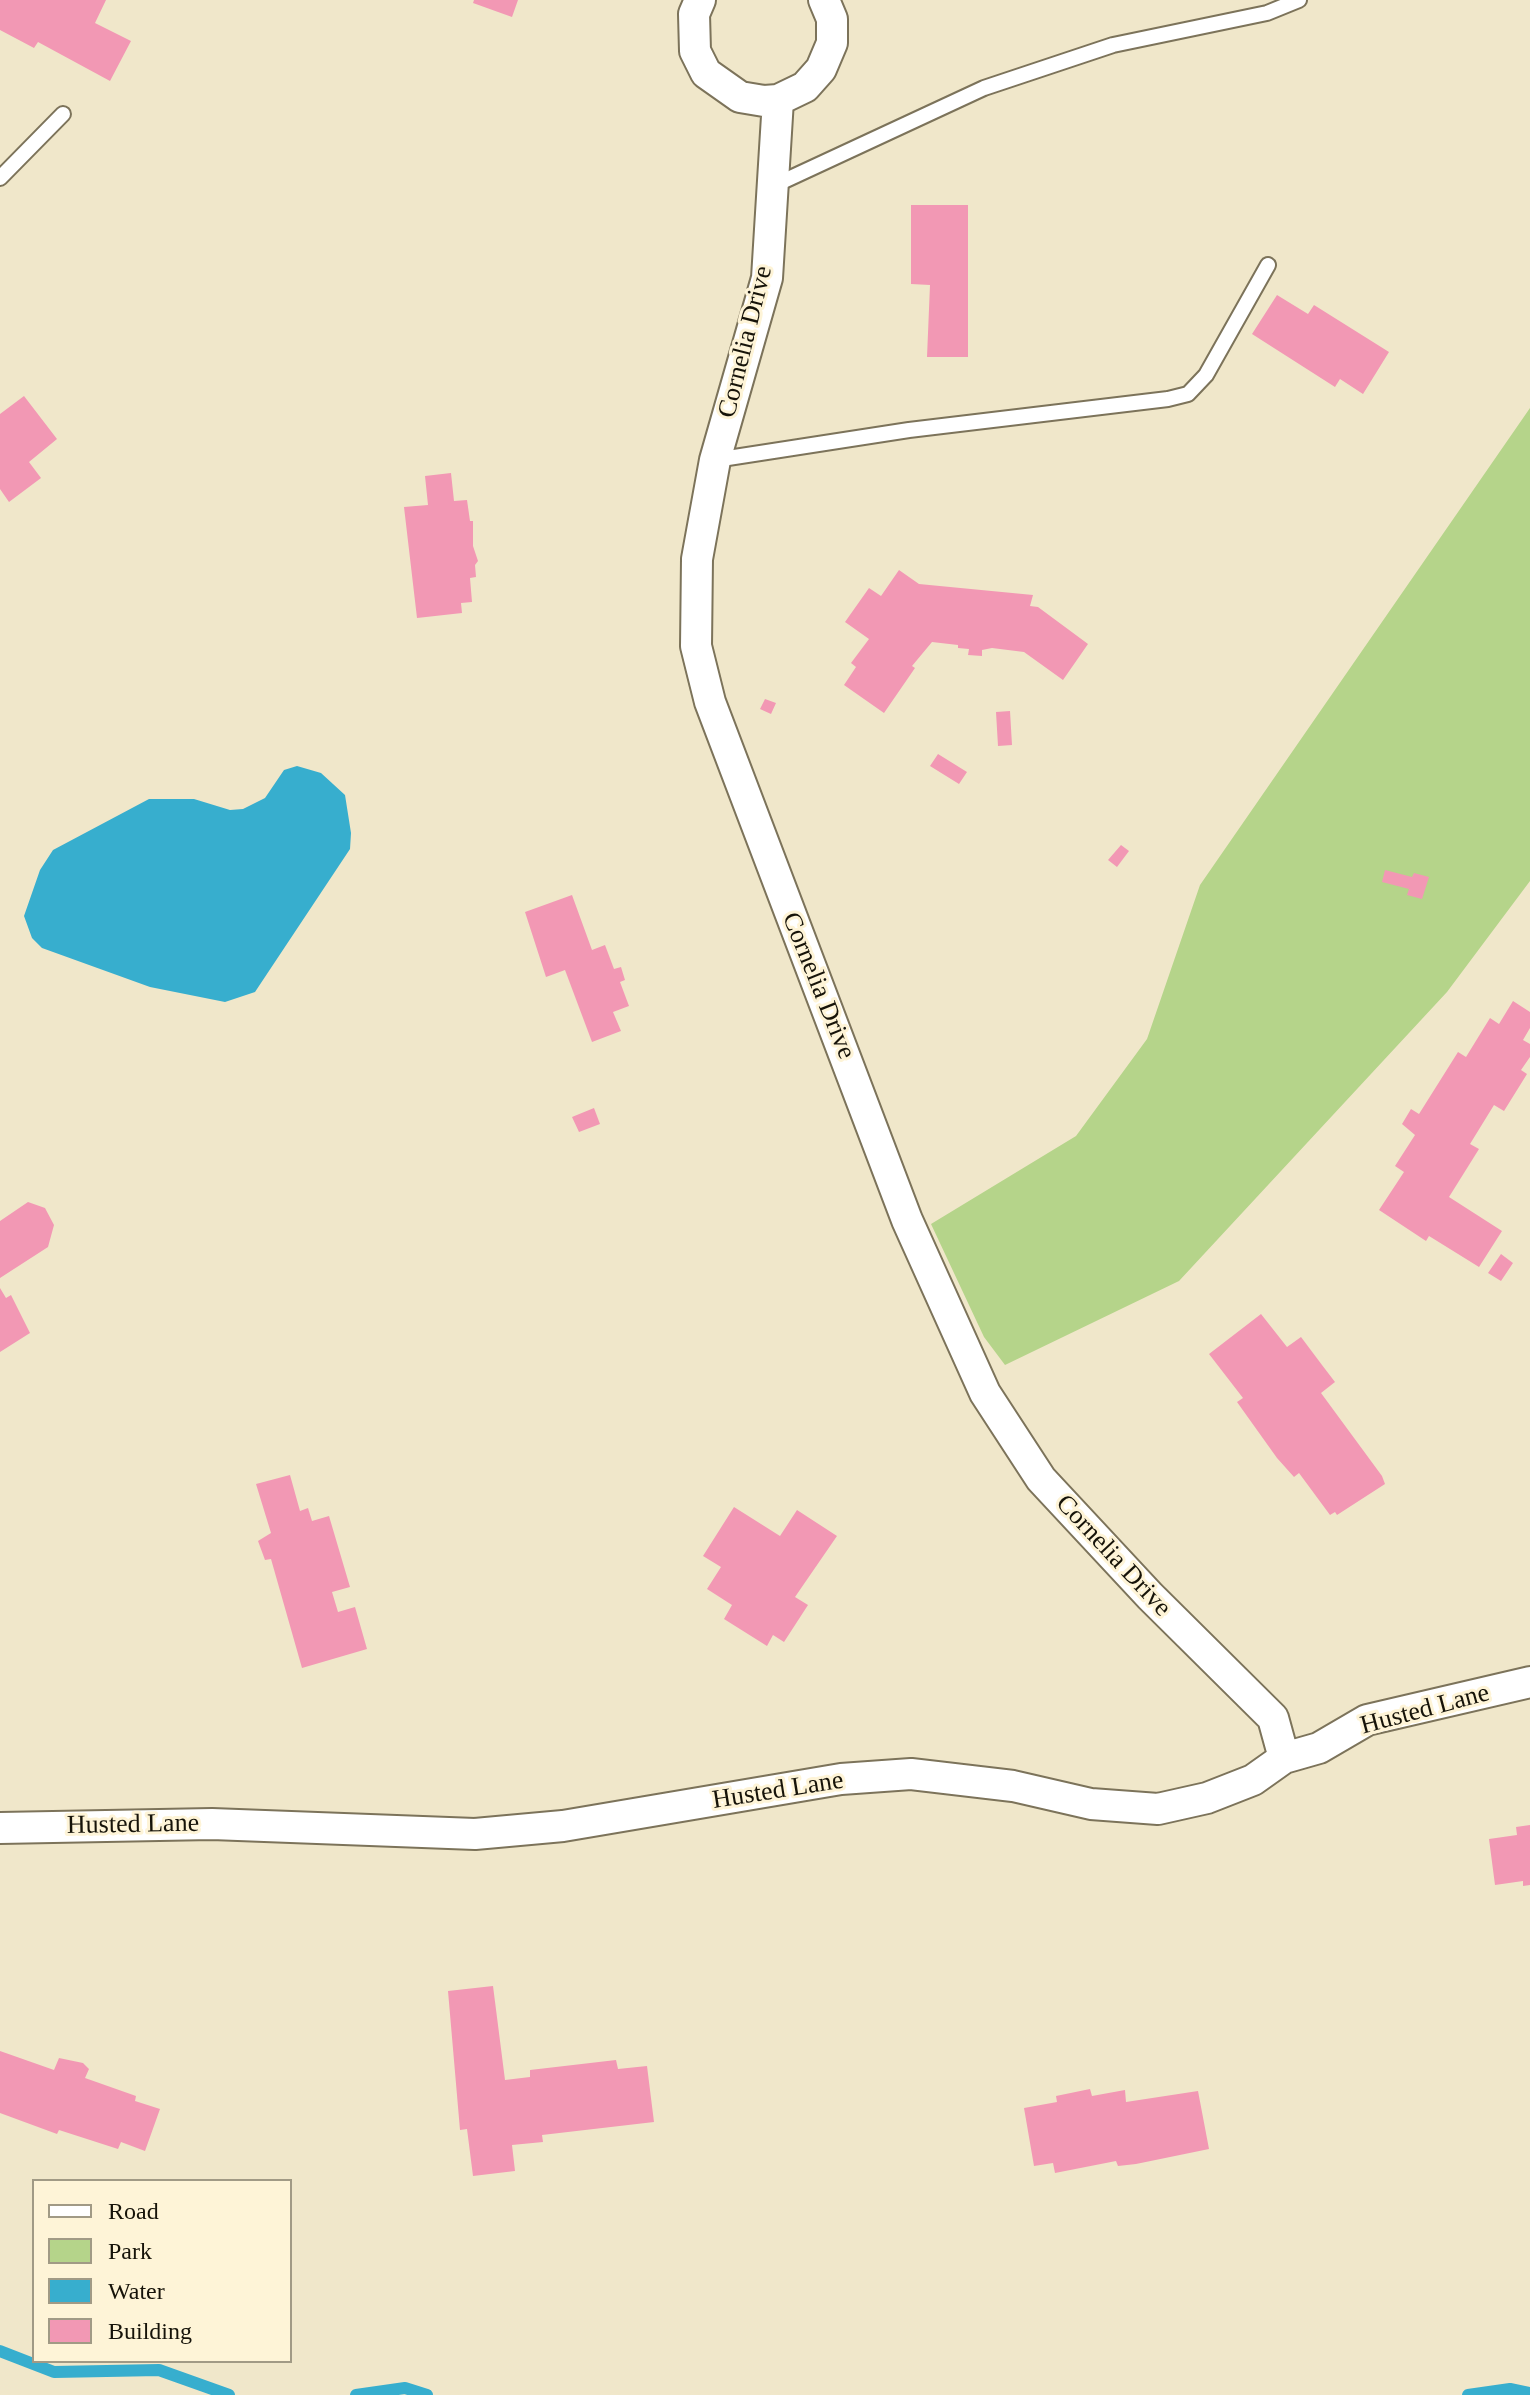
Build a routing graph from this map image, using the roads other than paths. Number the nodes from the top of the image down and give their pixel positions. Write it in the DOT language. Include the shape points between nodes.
graph roads {
  1 [pos="700,0"];
  2 [pos="824,0"];
  3 [pos="1299,0"];
  4 [pos="778,100"];
  5 [pos="63,114"];
  6 [pos="0,178"];
  7 [pos="773,186"];
  8 [pos="1268,265"];
  9 [pos="715,460"];
  10 [pos="1530,1682"];
  11 [pos="1284,1758"];
  12 [pos="0,1828"];
  1 -- 4 [label="street" via="694,14 695,51 706,73 740,97"];
  2 -- 4 [label="street" via="832,19 832,43 821,69 805,87"];
  3 -- 7 [label="lane" via="1267,13 1113,45 984,88"];
  4 -- 7 [label="street, Cornelia Drive"];
  5 -- 6 [label="lane"];
  7 -- 9 [label="street, Cornelia Drive" via="767,278"];
  8 -- 9 [label="lane" via="1206,375 1188,394"];
  9 -- 11 [label="street, Cornelia Drive" via="697,559 695,615 696,646 710,702 907,1220 985,1393 1041,1479 1273,1718"];
  10 -- 11 [label="street, Husted Lane" via="1367,1720 1319,1748"];
  11 -- 12 [label="street, Husted Lane" via="1253,1780 1158,1809 1091,1804 1013,1786 911,1774 841,1779 563,1826 475,1834 212,1824"];
}
